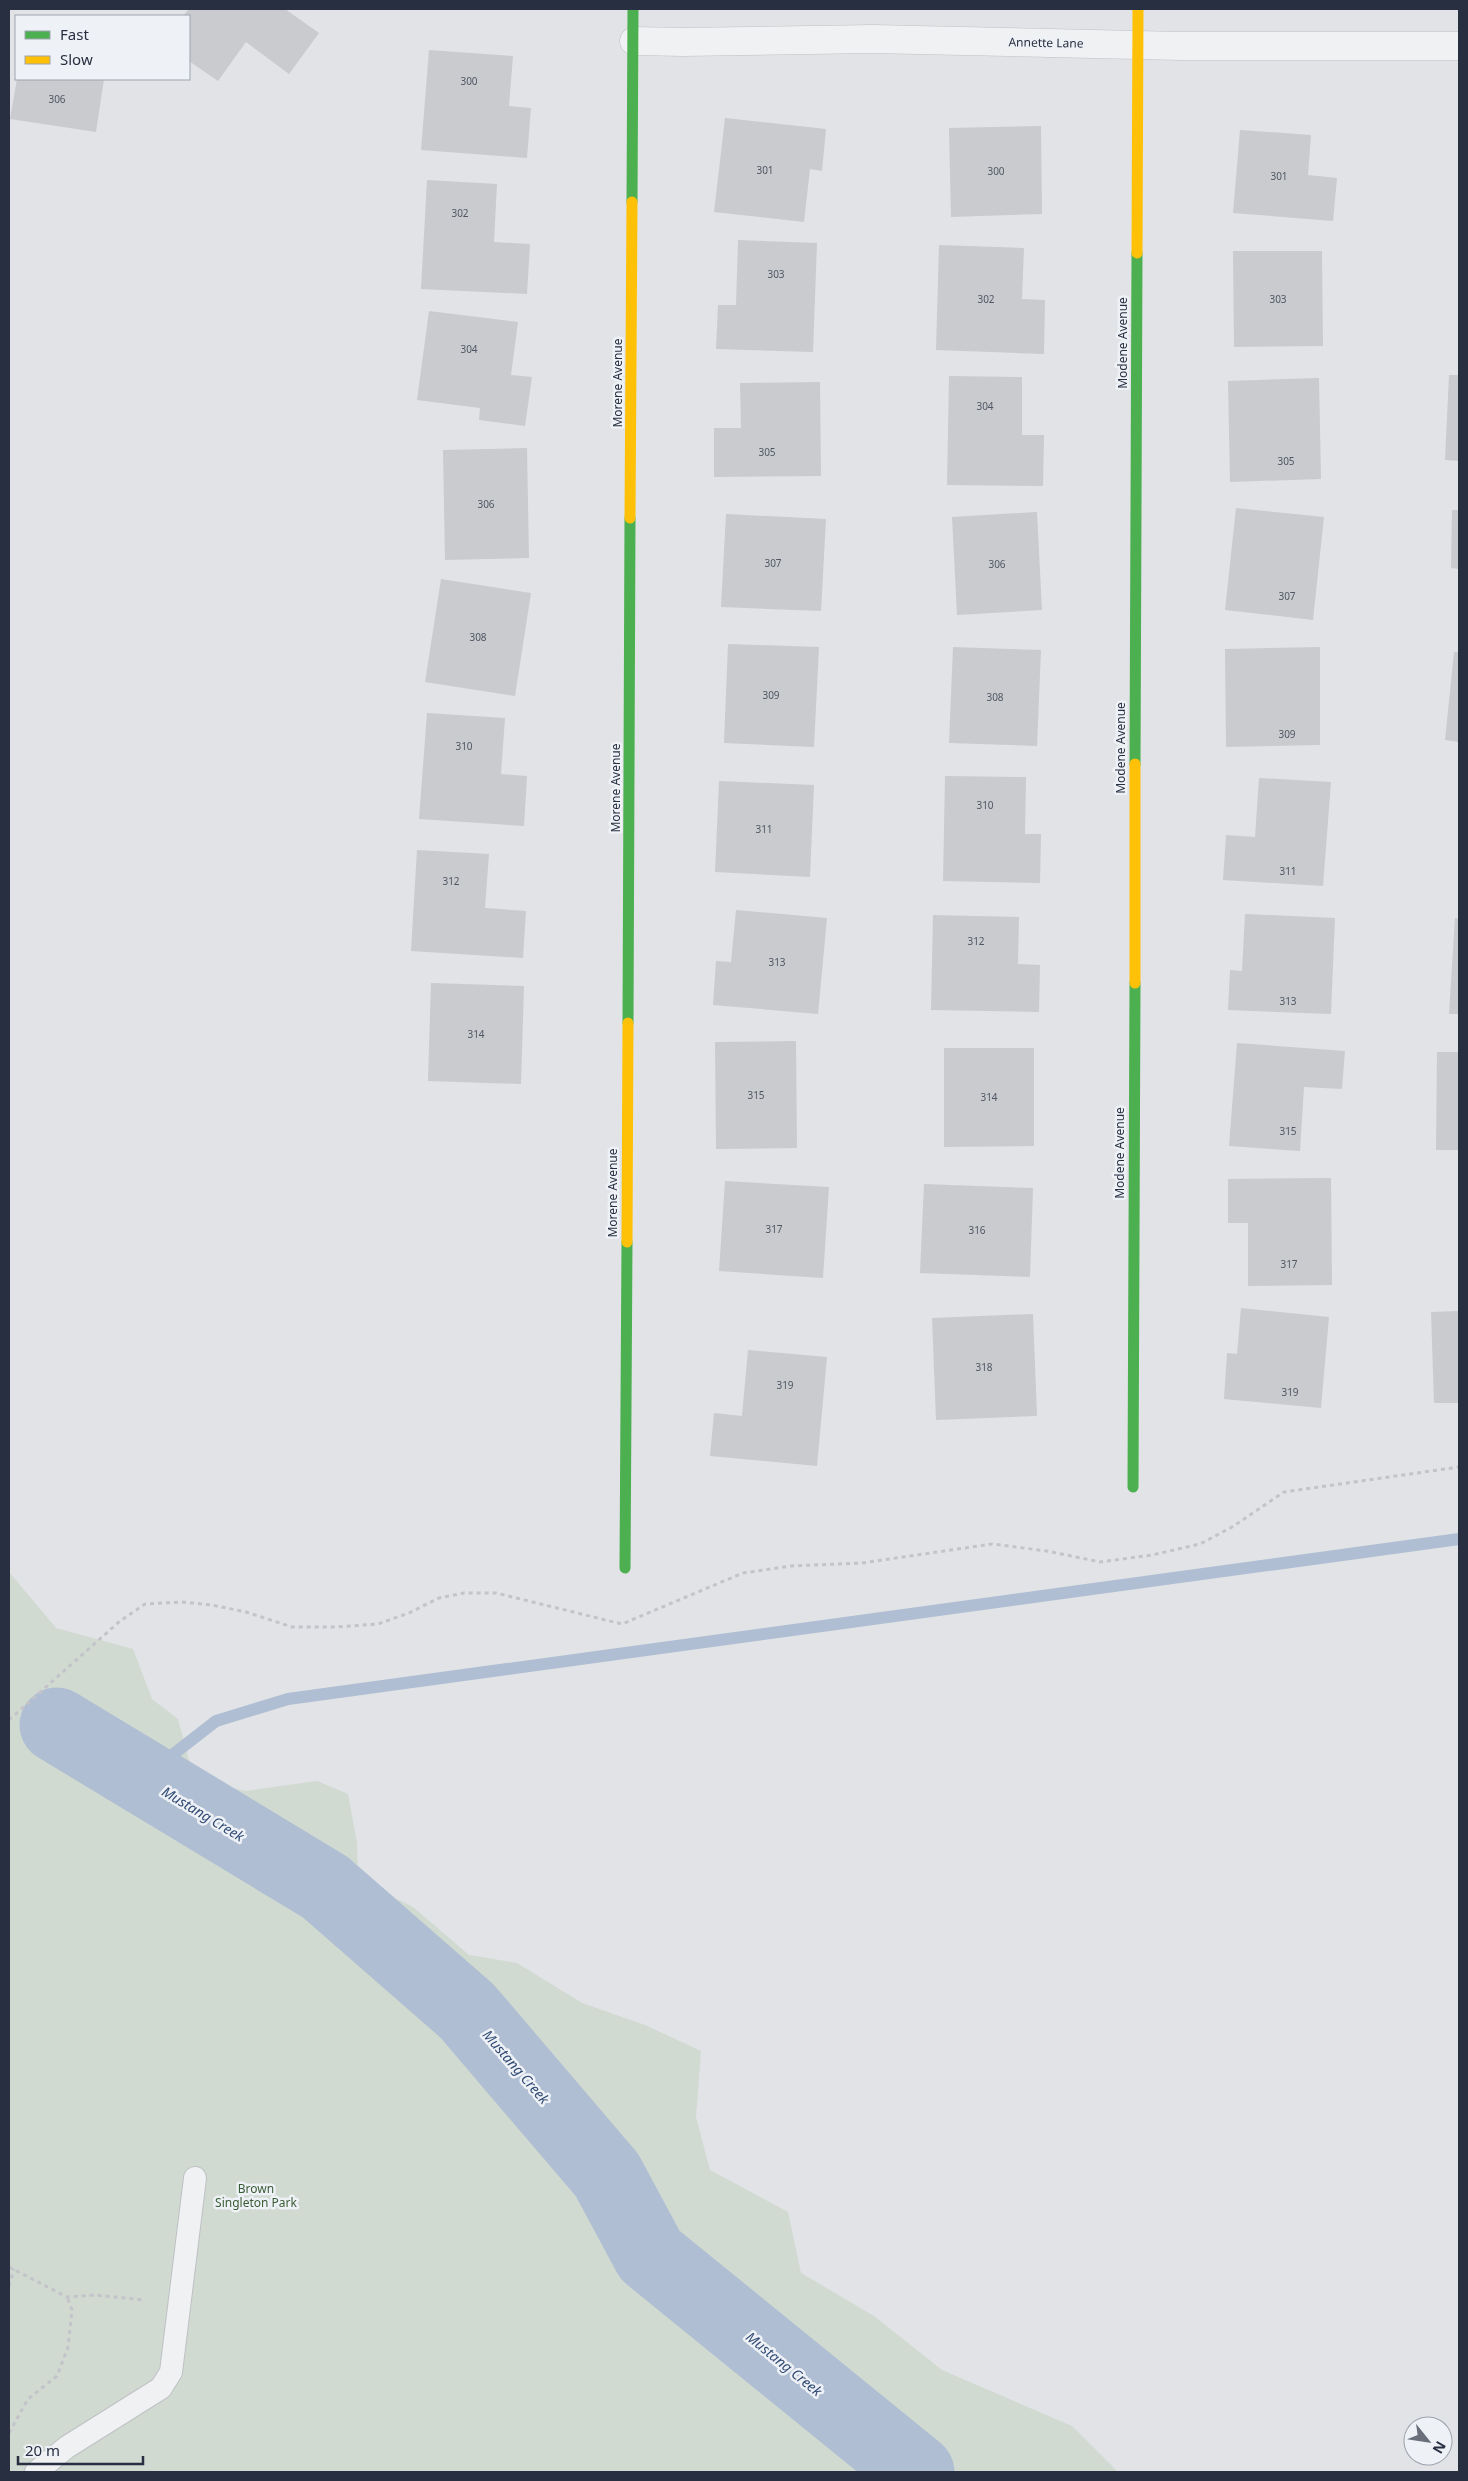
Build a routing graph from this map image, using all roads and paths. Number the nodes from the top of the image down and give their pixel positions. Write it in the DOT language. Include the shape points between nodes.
graph roads {
  1 [pos="633,9"];
  2 [pos="1138,9"];
  3 [pos="634,41"];
  4 [pos="1138,45"];
  5 [pos="1459,46"];
  6 [pos="1459,1467"];
  7 [pos="1133,1487"];
  8 [pos="625,1568"];
  9 [pos="9,1720"];
  10 [pos="195,2178"];
  11 [pos="9,2267"];
  12 [pos="14,2269"];
  13 [pos="9,2286"];
  14 [pos="67,2297"];
  15 [pos="179,2303"];
  16 [pos="9,2433"];
  17 [pos="36,2472"];
  1 -- 3 [label="street, Morene Avenue"];
  2 -- 4 [label="street, Modene Avenue"];
  3 -- 4 [label="street, Annette Lane" via="873,39"];
  3 -- 8 [label="street, Morene Avenue"];
  4 -- 5 [label="street, Annette Lane"];
  4 -- 7 [label="street, Modene Avenue"];
  6 -- 9 [label="path" via="1284,1492 1200,1544 1152,1555 1100,1562 992,1544 862,1563 791,1566 743,1573 622,1624 496,1593 464,1593 439,1598 378,1624 336,1627 292,1627 212,1605 182,1602 145,1604 120,1621"];
  10 -- 15 [label="lane"];
  11 -- 12 [label="path"];
  12 -- 13 [label="path"];
  12 -- 14 [label="path"];
  14 -- 15 [label="path" via="95,2295"];
  14 -- 16 [label="path" via="72,2310 68,2347 57,2376 28,2399"];
  15 -- 17 [label="lane" via="170,2372 161,2388 68,2447"];
}
